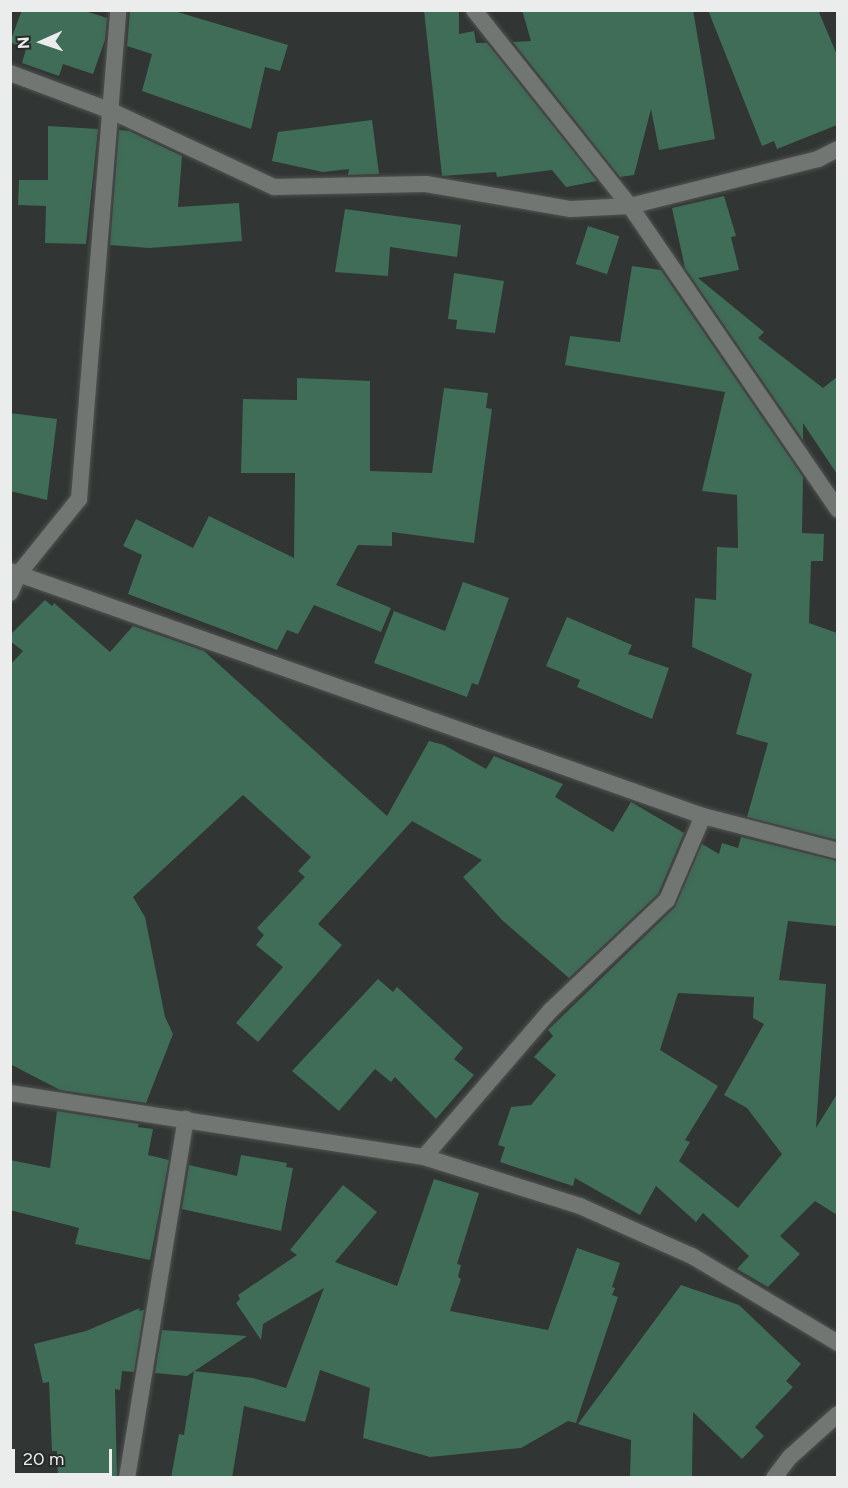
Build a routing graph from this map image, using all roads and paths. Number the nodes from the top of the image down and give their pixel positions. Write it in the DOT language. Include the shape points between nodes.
graph roads {
  1 [pos="118,10"];
  2 [pos="474,10"];
  3 [pos="10,73"];
  4 [pos="111,111"];
  5 [pos="837,150"];
  6 [pos="630,206"];
  7 [pos="837,510"];
  8 [pos="15,572"];
  9 [pos="10,593"];
  10 [pos="703,816"];
  11 [pos="837,851"];
  12 [pos="10,1093"];
  13 [pos="186,1119"];
  14 [pos="424,1157"];
  15 [pos="837,1343"];
  16 [pos="837,1414"];
  17 [pos="127,1478"];
  18 [pos="774,1478"];
  1 -- 4 [label="street"];
  2 -- 6 [label="street"];
  3 -- 4 [label="street"];
  4 -- 6 [label="street" via="274,187 426,184 571,209"];
  4 -- 8 [label="street" via="79,499"];
  5 -- 6 [label="street" via="818,159"];
  6 -- 7 [label="street"];
  8 -- 9 [label="street"];
  8 -- 10 [label="street"];
  10 -- 11 [label="street"];
  10 -- 14 [label="street" via="667,900 551,1010"];
  12 -- 13 [label="street"];
  13 -- 14 [label="street"];
  13 -- 17 [label="street"];
  14 -- 15 [label="street" via="580,1206 692,1256"];
  16 -- 18 [label="street" via="790,1457"];
}
